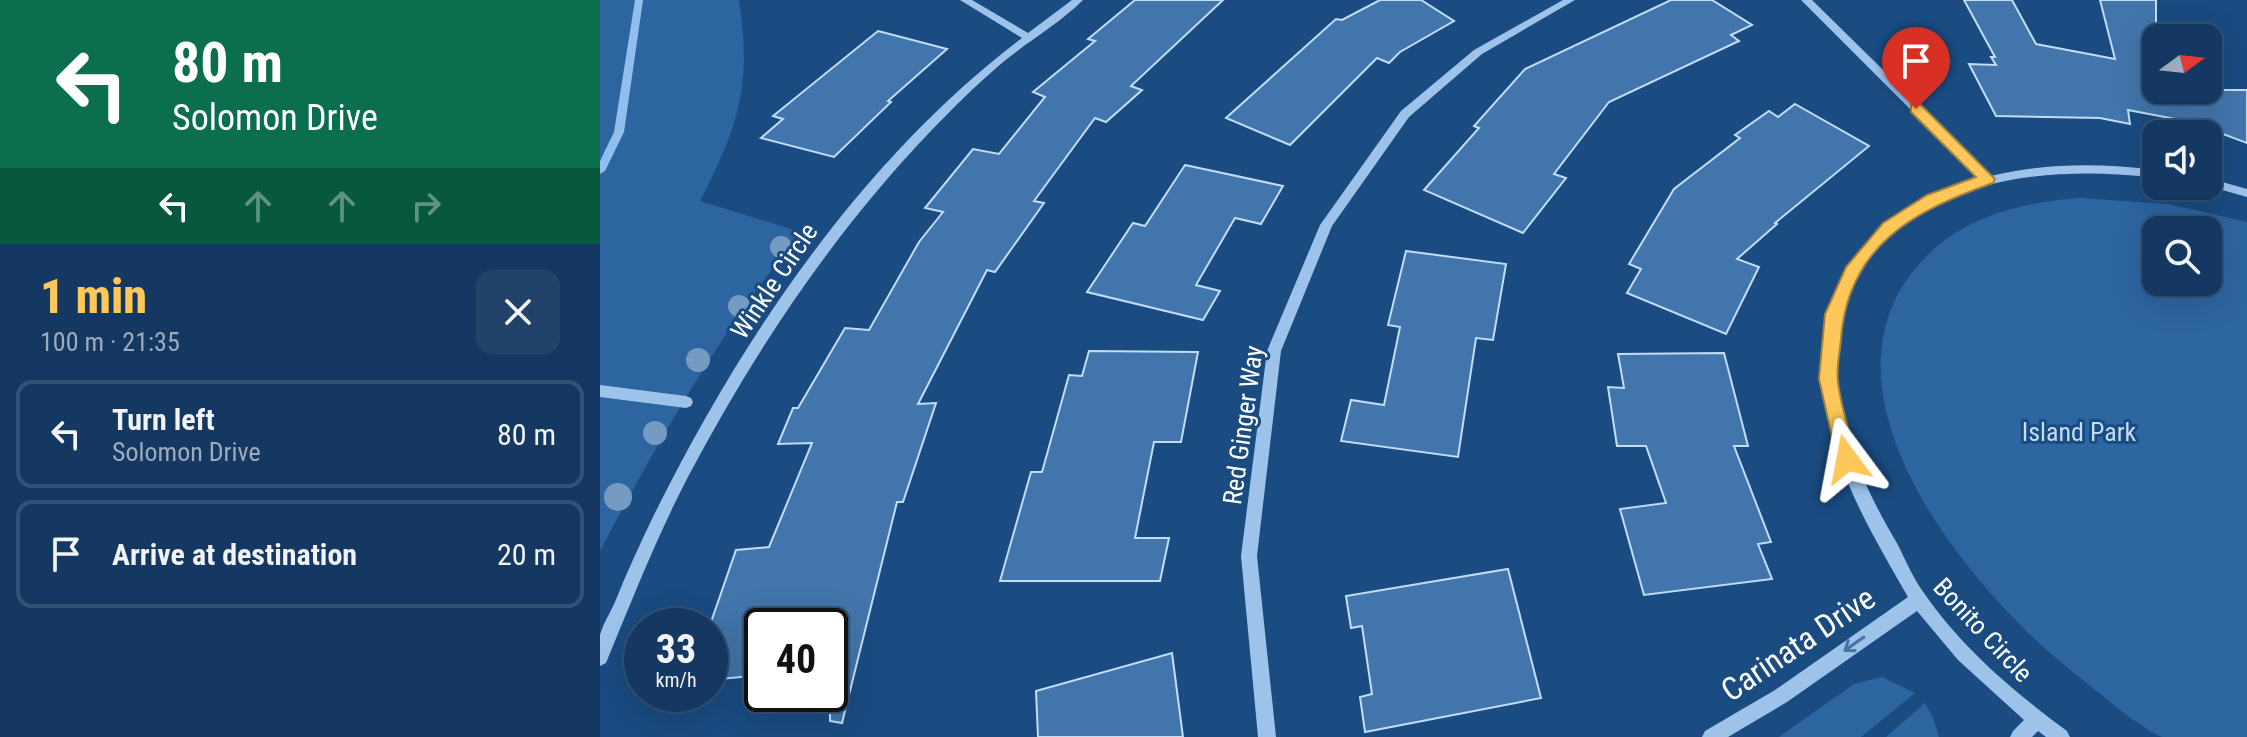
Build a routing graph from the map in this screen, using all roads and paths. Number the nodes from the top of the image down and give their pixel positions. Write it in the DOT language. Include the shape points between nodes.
graph roads {
  1 [pos="965,0"];
  2 [pos="1078,0"];
  3 [pos="1570,0"];
  4 [pos="1806,0"];
  5 [pos="1025,36"];
  6 [pos="2142,172"];
  7 [pos="1987,179"];
  8 [pos="2222,186"];
  9 [pos="2247,193"];
  10 [pos="600,391"];
  11 [pos="686,402"];
  12 [pos="1918,600"];
  13 [pos="600,657"];
  14 [pos="2036,720"];
  15 [pos="1267,737"];
  16 [pos="1711,737"];
  17 [pos="2019,737"];
  18 [pos="2061,737"];
  1 -- 5 [label="street"];
  2 -- 5 [label="street, Winkle Circle"];
  3 -- 15 [label="street, Red Ginger Way" via="1478,52 1405,114 1326,225 1274,351 1249,556"];
  4 -- 7 [label="street"];
  5 -- 13 [label="street, Winkle Circle" via="950,105 845,219 770,324 689,462"];
  6 -- 7 [label="street, Bonito Circle" via="2058,169"];
  7 -- 12 [label="street, Bonito Circle" via="1932,199 1888,227 1854,267 1834,314 1828,379 1847,459"];
  8 -- 9 [label="street"];
  10 -- 11 [label="street"];
  12 -- 14 [label="street, Bonito Circle"];
  12 -- 16 [label="street, Carinata Drive, one-way" via="1781,696"];
  14 -- 17 [label="street"];
  14 -- 18 [label="street, Bonito Circle"];
}
